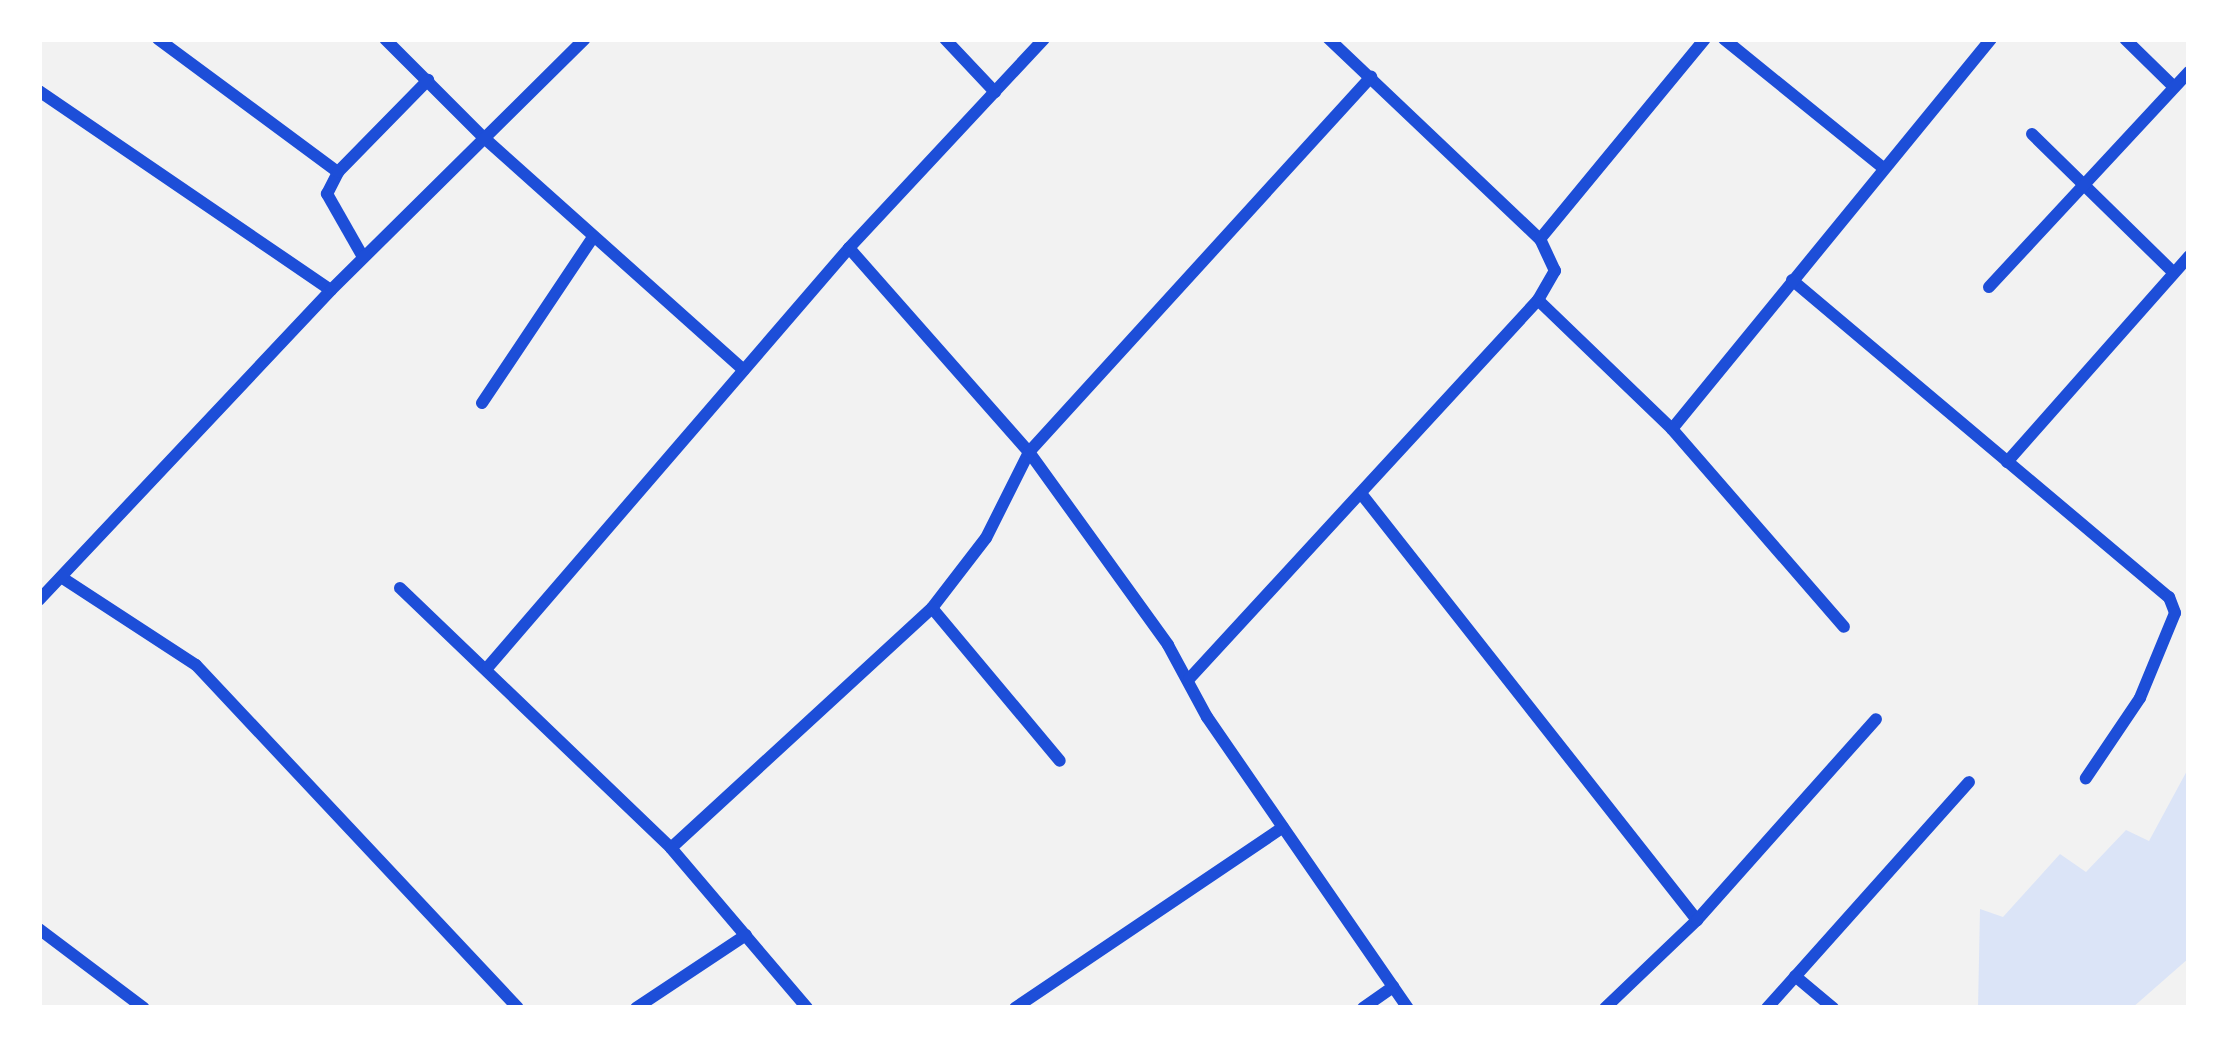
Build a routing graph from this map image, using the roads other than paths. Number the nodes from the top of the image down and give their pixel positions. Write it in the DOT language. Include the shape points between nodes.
graph roads {
  1 [pos="158,39"];
  2 [pos="386,39"];
  3 [pos="561,39"];
  4 [pos="585,39"];
  5 [pos="945,39"];
  6 [pos="1044,39"];
  7 [pos="1329,39"];
  8 [pos="1705,39"];
  9 [pos="1724,39"];
  10 [pos="1991,39"];
  11 [pos="2125,39"];
  12 [pos="569,55"];
  13 [pos="2189,72"];
  14 [pos="1371,77"];
  15 [pos="428,80"];
  16 [pos="2173,86"];
  17 [pos="39,91"];
  18 [pos="994,92"];
  19 [pos="2032,134"];
  20 [pos="482,136"];
  21 [pos="1882,166"];
  22 [pos="338,172"];
  23 [pos="2082,183"];
  24 [pos="593,237"];
  25 [pos="1540,239"];
  26 [pos="849,248"];
  27 [pos="2189,256"];
  28 [pos="363,257"];
  29 [pos="2171,270"];
  30 [pos="1792,280"];
  31 [pos="1989,287"];
  32 [pos="331,290"];
  33 [pos="1538,300"];
  34 [pos="744,370"];
  35 [pos="482,403"];
  36 [pos="1672,429"];
  37 [pos="1029,452"];
  38 [pos="2007,463"];
  39 [pos="1363,496"];
  40 [pos="61,577"];
  41 [pos="400,588"];
  42 [pos="39,600"];
  43 [pos="932,608"];
  44 [pos="1844,627"];
  45 [pos="488,667"];
  46 [pos="1190,679"];
  47 [pos="1876,719"];
  48 [pos="1060,760"];
  49 [pos="2086,778"];
  50 [pos="1969,782"];
  51 [pos="1283,827"];
  52 [pos="671,848"];
  53 [pos="1696,920"];
  54 [pos="39,928"];
  55 [pos="746,935"];
  56 [pos="1796,976"];
  57 [pos="1393,987"];
  58 [pos="144,1008"];
  59 [pos="518,1008"];
  60 [pos="637,1008"];
  61 [pos="808,1008"];
  62 [pos="1015,1008"];
  63 [pos="1363,1008"];
  64 [pos="1408,1008"];
  65 [pos="1605,1008"];
  66 [pos="1767,1008"];
  67 [pos="1833,1008"];
  1 -- 22 [label="street"];
  2 -- 15 [label="street"];
  3 -- 12 [label="street"];
  4 -- 12 [label="street"];
  5 -- 18 [label="street"];
  6 -- 18 [label="street"];
  7 -- 14 [label="street"];
  8 -- 25 [label="street"];
  9 -- 21 [label="street"];
  10 -- 21 [label="street"];
  11 -- 16 [label="street"];
  12 -- 20 [label="street"];
  13 -- 16 [label="street"];
  14 -- 25 [label="street"];
  14 -- 37 [label="street"];
  15 -- 20 [label="street"];
  15 -- 22 [label="street"];
  16 -- 23 [label="street"];
  17 -- 32 [label="street"];
  18 -- 26 [label="street"];
  19 -- 23 [label="street"];
  20 -- 24 [label="street"];
  20 -- 28 [label="street"];
  21 -- 30 [label="street"];
  22 -- 28 [label="street" via="327,194"];
  23 -- 29 [label="street"];
  23 -- 31 [label="street"];
  24 -- 34 [label="street"];
  24 -- 35 [label="street"];
  25 -- 33 [label="street" via="1555,271"];
  26 -- 34 [label="street"];
  26 -- 37 [label="street"];
  27 -- 29 [label="street"];
  28 -- 32 [label="street"];
  29 -- 38 [label="street"];
  30 -- 36 [label="street"];
  30 -- 38 [label="street"];
  32 -- 40 [label="street"];
  33 -- 36 [label="street"];
  33 -- 39 [label="street"];
  34 -- 45 [label="street"];
  36 -- 44 [label="street"];
  37 -- 43 [label="street" via="986,538"];
  37 -- 46 [label="street"];
  38 -- 49 [label="street" via="2173,604 2140,698"];
  39 -- 46 [label="street"];
  39 -- 53 [label="street"];
  40 -- 42 [label="street"];
  40 -- 59 [label="street" via="196,664"];
  41 -- 45 [label="street"];
  43 -- 48 [label="street"];
  43 -- 52 [label="street"];
  45 -- 52 [label="street"];
  46 -- 51 [label="street"];
  47 -- 53 [label="street"];
  50 -- 56 [label="street"];
  51 -- 57 [label="street"];
  51 -- 62 [label="street"];
  52 -- 55 [label="street"];
  53 -- 65 [label="street"];
  54 -- 58 [label="street"];
  55 -- 60 [label="street"];
  55 -- 61 [label="street"];
  56 -- 66 [label="street"];
  56 -- 67 [label="street"];
  57 -- 63 [label="street"];
  57 -- 64 [label="street"];
}
